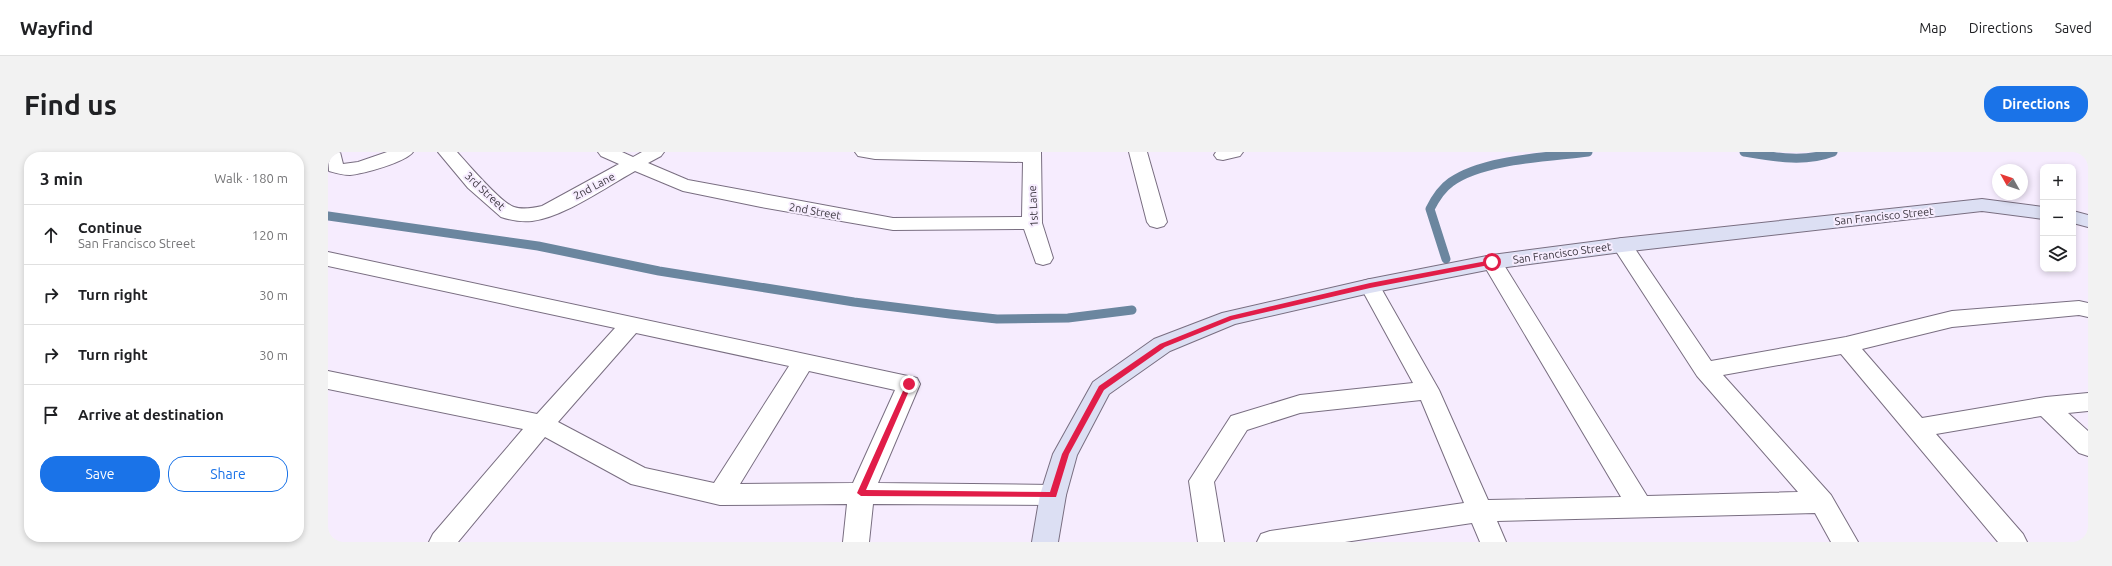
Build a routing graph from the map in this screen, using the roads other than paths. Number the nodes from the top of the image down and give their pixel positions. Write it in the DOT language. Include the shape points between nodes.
graph roads {
  1 [pos="331,152"];
  2 [pos="404,152"];
  3 [pos="447,152"];
  4 [pos="607,152"];
  5 [pos="655,152"];
  6 [pos="864,152"];
  7 [pos="1138,152"];
  8 [pos="1032,154"];
  9 [pos="634,165"];
  10 [pos="2040,213"];
  11 [pos="531,215"];
  12 [pos="2076,217"];
  13 [pos="2088,221"];
  14 [pos="1157,222"];
  15 [pos="1032,224"];
  16 [pos="1622,245"];
  17 [pos="1043,258"];
  18 [pos="328,259"];
  19 [pos="1492,262"];
  20 [pos="1370,286"];
  21 [pos="2088,310"];
  22 [pos="632,324"];
  23 [pos="1846,345"];
  24 [pos="804,361"];
  25 [pos="1705,370"];
  26 [pos="328,380"];
  27 [pos="1428,390"];
  28 [pos="2088,402"];
  29 [pos="2046,406"];
  30 [pos="542,424"];
  31 [pos="1917,428"];
  32 [pos="2088,446"];
  33 [pos="861,493"];
  34 [pos="720,495"];
  35 [pos="1053,495"];
  36 [pos="1822,502"];
  37 [pos="1640,506"];
  38 [pos="1480,511"];
  39 [pos="442,542"];
  40 [pos="856,542"];
  41 [pos="1045,542"];
  42 [pos="1211,542"];
  43 [pos="1270,542"];
  44 [pos="1493,542"];
  45 [pos="1845,542"];
  46 [pos="2014,542"];
  1 -- 2 [label="street" via="335,167 350,170"];
  3 -- 11 [label="street, 3rd Street" via="475,184 508,212"];
  4 -- 9 [label="street, 2nd Street"];
  5 -- 9 [label="street, 2nd Lane"];
  6 -- 8 [label="street"];
  7 -- 14 [label="street"];
  8 -- 15 [label="street, 1st Lane"];
  9 -- 11 [label="street, 2nd Lane" via="548,211"];
  9 -- 15 [label="street, 2nd Street" via="683,185 893,224"];
  10 -- 16 [label="street, San Francisco Street" via="1982,205"];
  12 -- 13 [label="street"];
  15 -- 17 [label="street, 1st Lane"];
  16 -- 19 [label="street, San Francisco Street"];
  16 -- 25 [label="street"];
  18 -- 22 [label="street"];
  19 -- 20 [label="street, San Francisco Street"];
  19 -- 37 [label="street"];
  20 -- 27 [label="street"];
  20 -- 35 [label="street, San Francisco Street" via="1230,318 1162,346 1102,388 1065,454"];
  21 -- 23 [label="street" via="2079,308 1952,319"];
  22 -- 24 [label="street"];
  22 -- 30 [label="street"];
  23 -- 25 [label="street"];
  23 -- 31 [label="street"];
  24 -- 33 [label="street" via="909,384"];
  24 -- 34 [label="street"];
  25 -- 36 [label="street"];
  26 -- 30 [label="street"];
  27 -- 38 [label="street"];
  27 -- 42 [label="street" via="1300,404 1239,423 1201,481"];
  28 -- 29 [label="street"];
  29 -- 31 [label="street"];
  29 -- 32 [label="street"];
  30 -- 34 [label="street" via="640,477"];
  30 -- 39 [label="street"];
  31 -- 46 [label="street"];
  33 -- 34 [label="street"];
  33 -- 35 [label="street"];
  33 -- 40 [label="street"];
  35 -- 41 [label="street, San Francisco Street"];
  36 -- 37 [label="street"];
  36 -- 45 [label="street"];
  37 -- 38 [label="street"];
  38 -- 43 [label="street"];
  38 -- 44 [label="street"];
}
